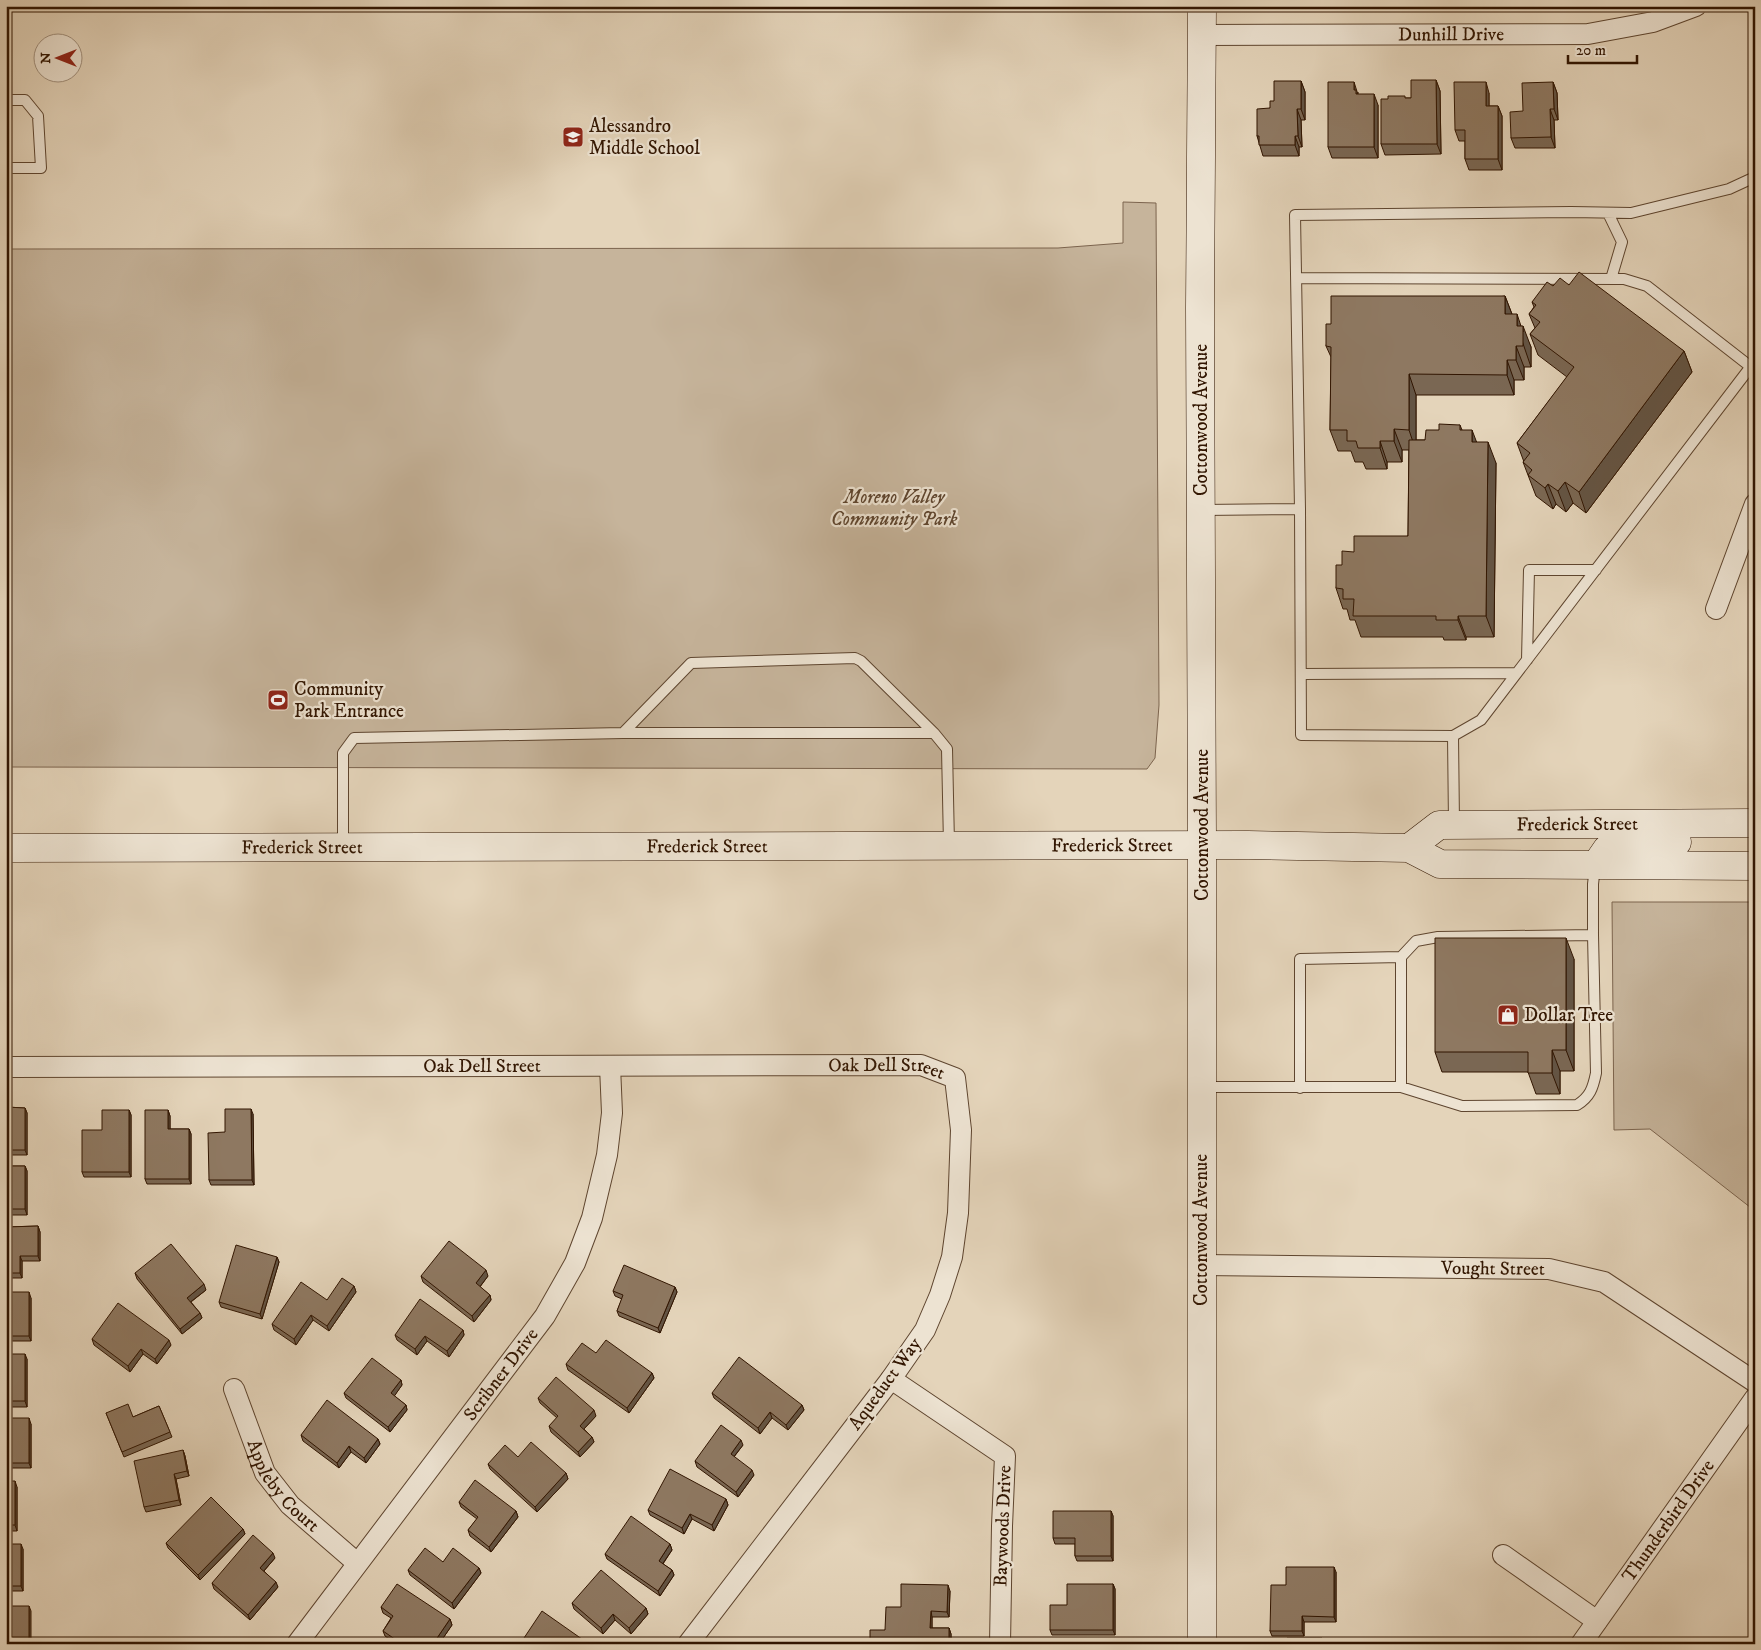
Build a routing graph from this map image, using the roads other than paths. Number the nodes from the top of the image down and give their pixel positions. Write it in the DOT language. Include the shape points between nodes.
graph roads {
  1 [pos="1202,6"];
  2 [pos="1696,6"];
  3 [pos="1202,35"];
  4 [pos="6,100"];
  5 [pos="6,168"];
  6 [pos="1755,177"];
  7 [pos="1608,213"];
  8 [pos="1297,278"];
  9 [pos="1611,279"];
  10 [pos="1753,364"];
  11 [pos="1755,504"];
  12 [pos="1300,509"];
  13 [pos="1201,510"];
  14 [pos="1596,570"];
  15 [pos="1716,609"];
  16 [pos="1527,660"];
  17 [pos="1517,673"];
  18 [pos="1300,674"];
  19 [pos="623,733"];
  20 [pos="934,733"];
  21 [pos="1453,736"];
  22 [pos="1454,824"];
  23 [pos="1748,824"];
  24 [pos="1202,846"];
  25 [pos="949,847"];
  26 [pos="6,848"];
  27 [pos="343,848"];
  28 [pos="1409,848"];
  29 [pos="1596,865"];
  30 [pos="1755,866"];
  31 [pos="1593,935"];
  32 [pos="1401,957"];
  33 [pos="610,1066"];
  34 [pos="6,1067"];
  35 [pos="954,1078"];
  36 [pos="1201,1087"];
  37 [pos="1401,1087"];
  38 [pos="1300,1088"];
  39 [pos="1201,1265"];
  40 [pos="891,1379"];
  41 [pos="1755,1382"];
  42 [pos="234,1389"];
  43 [pos="1755,1398"];
  44 [pos="1503,1555"];
  45 [pos="357,1563"];
  46 [pos="1597,1621"];
  47 [pos="297,1644"];
  48 [pos="688,1644"];
  49 [pos="1000,1644"];
  50 [pos="1202,1644"];
  51 [pos="1581,1644"];
  1 -- 3 [label="main road, Cottonwood Avenue"];
  2 -- 3 [label="street, Dunhill Drive" via="1653,22 1588,34"];
  3 -- 13 [label="main road, Cottonwood Avenue"];
  4 -- 5 [label="lane" via="25,100 38,116 40,168"];
  6 -- 7 [label="lane" via="1729,189 1640,211"];
  7 -- 8 [label="lane" via="1295,215"];
  7 -- 9 [label="lane" via="1622,242"];
  8 -- 9 [label="lane"];
  8 -- 12 [label="lane"];
  9 -- 10 [label="lane" via="1624,279 1646,286"];
  10 -- 14 [label="lane"];
  11 -- 15 [label="street"];
  12 -- 13 [label="lane"];
  12 -- 18 [label="lane"];
  13 -- 24 [label="main road, Cottonwood Avenue"];
  14 -- 16 [label="lane"];
  14 -- 16 [label="lane" via="1529,570"];
  16 -- 17 [label="lane"];
  17 -- 18 [label="lane"];
  17 -- 21 [label="lane" via="1481,720"];
  18 -- 21 [label="lane" via="1301,735"];
  19 -- 20 [label="lane"];
  19 -- 20 [label="lane" via="691,663 855,658"];
  19 -- 27 [label="lane" via="354,738 343,753"];
  20 -- 25 [label="lane" via="947,749"];
  21 -- 22 [label="lane"];
  22 -- 23 [label="main road, Frederick Street"];
  22 -- 28 [label="main road, Frederick Street" via="1439,824"];
  23 -- 29 [label="main road" via="1713,841 1628,844 1607,849"];
  24 -- 25 [label="main road, Frederick Street"];
  24 -- 28 [label="main road, Frederick Street"];
  24 -- 36 [label="main road, Cottonwood Avenue"];
  25 -- 27 [label="main road, Frederick Street"];
  26 -- 27 [label="main road, Frederick Street"];
  28 -- 29 [label="main road, Frederick Street" via="1440,864"];
  29 -- 30 [label="main road, Frederick Street"];
  29 -- 31 [label="lane"];
  31 -- 32 [label="lane" via="1428,938 1416,941"];
  31 -- 37 [label="lane" via="1596,1073 1593,1090 1586,1099 1576,1105 1462,1106"];
  32 -- 37 [label="lane"];
  32 -- 38 [label="lane" via="1300,959"];
  33 -- 34 [label="street, Oak Dell Street"];
  33 -- 35 [label="street, Oak Dell Street" via="922,1065"];
  33 -- 45 [label="street, Scribner Drive" via="612,1113 607,1155 592,1218 576,1264 546,1316"];
  35 -- 40 [label="street, Aqueduct Way" via="961,1130 958,1213 952,1257 924,1330"];
  36 -- 38 [label="lane"];
  36 -- 39 [label="main road, Cottonwood Avenue"];
  37 -- 38 [label="lane"];
  39 -- 41 [label="street, Vought Street" via="1549,1269 1604,1282"];
  39 -- 50 [label="main road, Cottonwood Avenue"];
  40 -- 48 [label="street, Aqueduct Way"];
  40 -- 49 [label="street, Baywoods Drive" via="1005,1456"];
  42 -- 45 [label="street, Appleby Court" via="265,1473 290,1505"];
  43 -- 46 [label="street, Thunderbird Drive"];
  44 -- 46 [label="street"];
  45 -- 47 [label="street, Scribner Drive"];
  46 -- 51 [label="street, Thunderbird Drive"];
}
